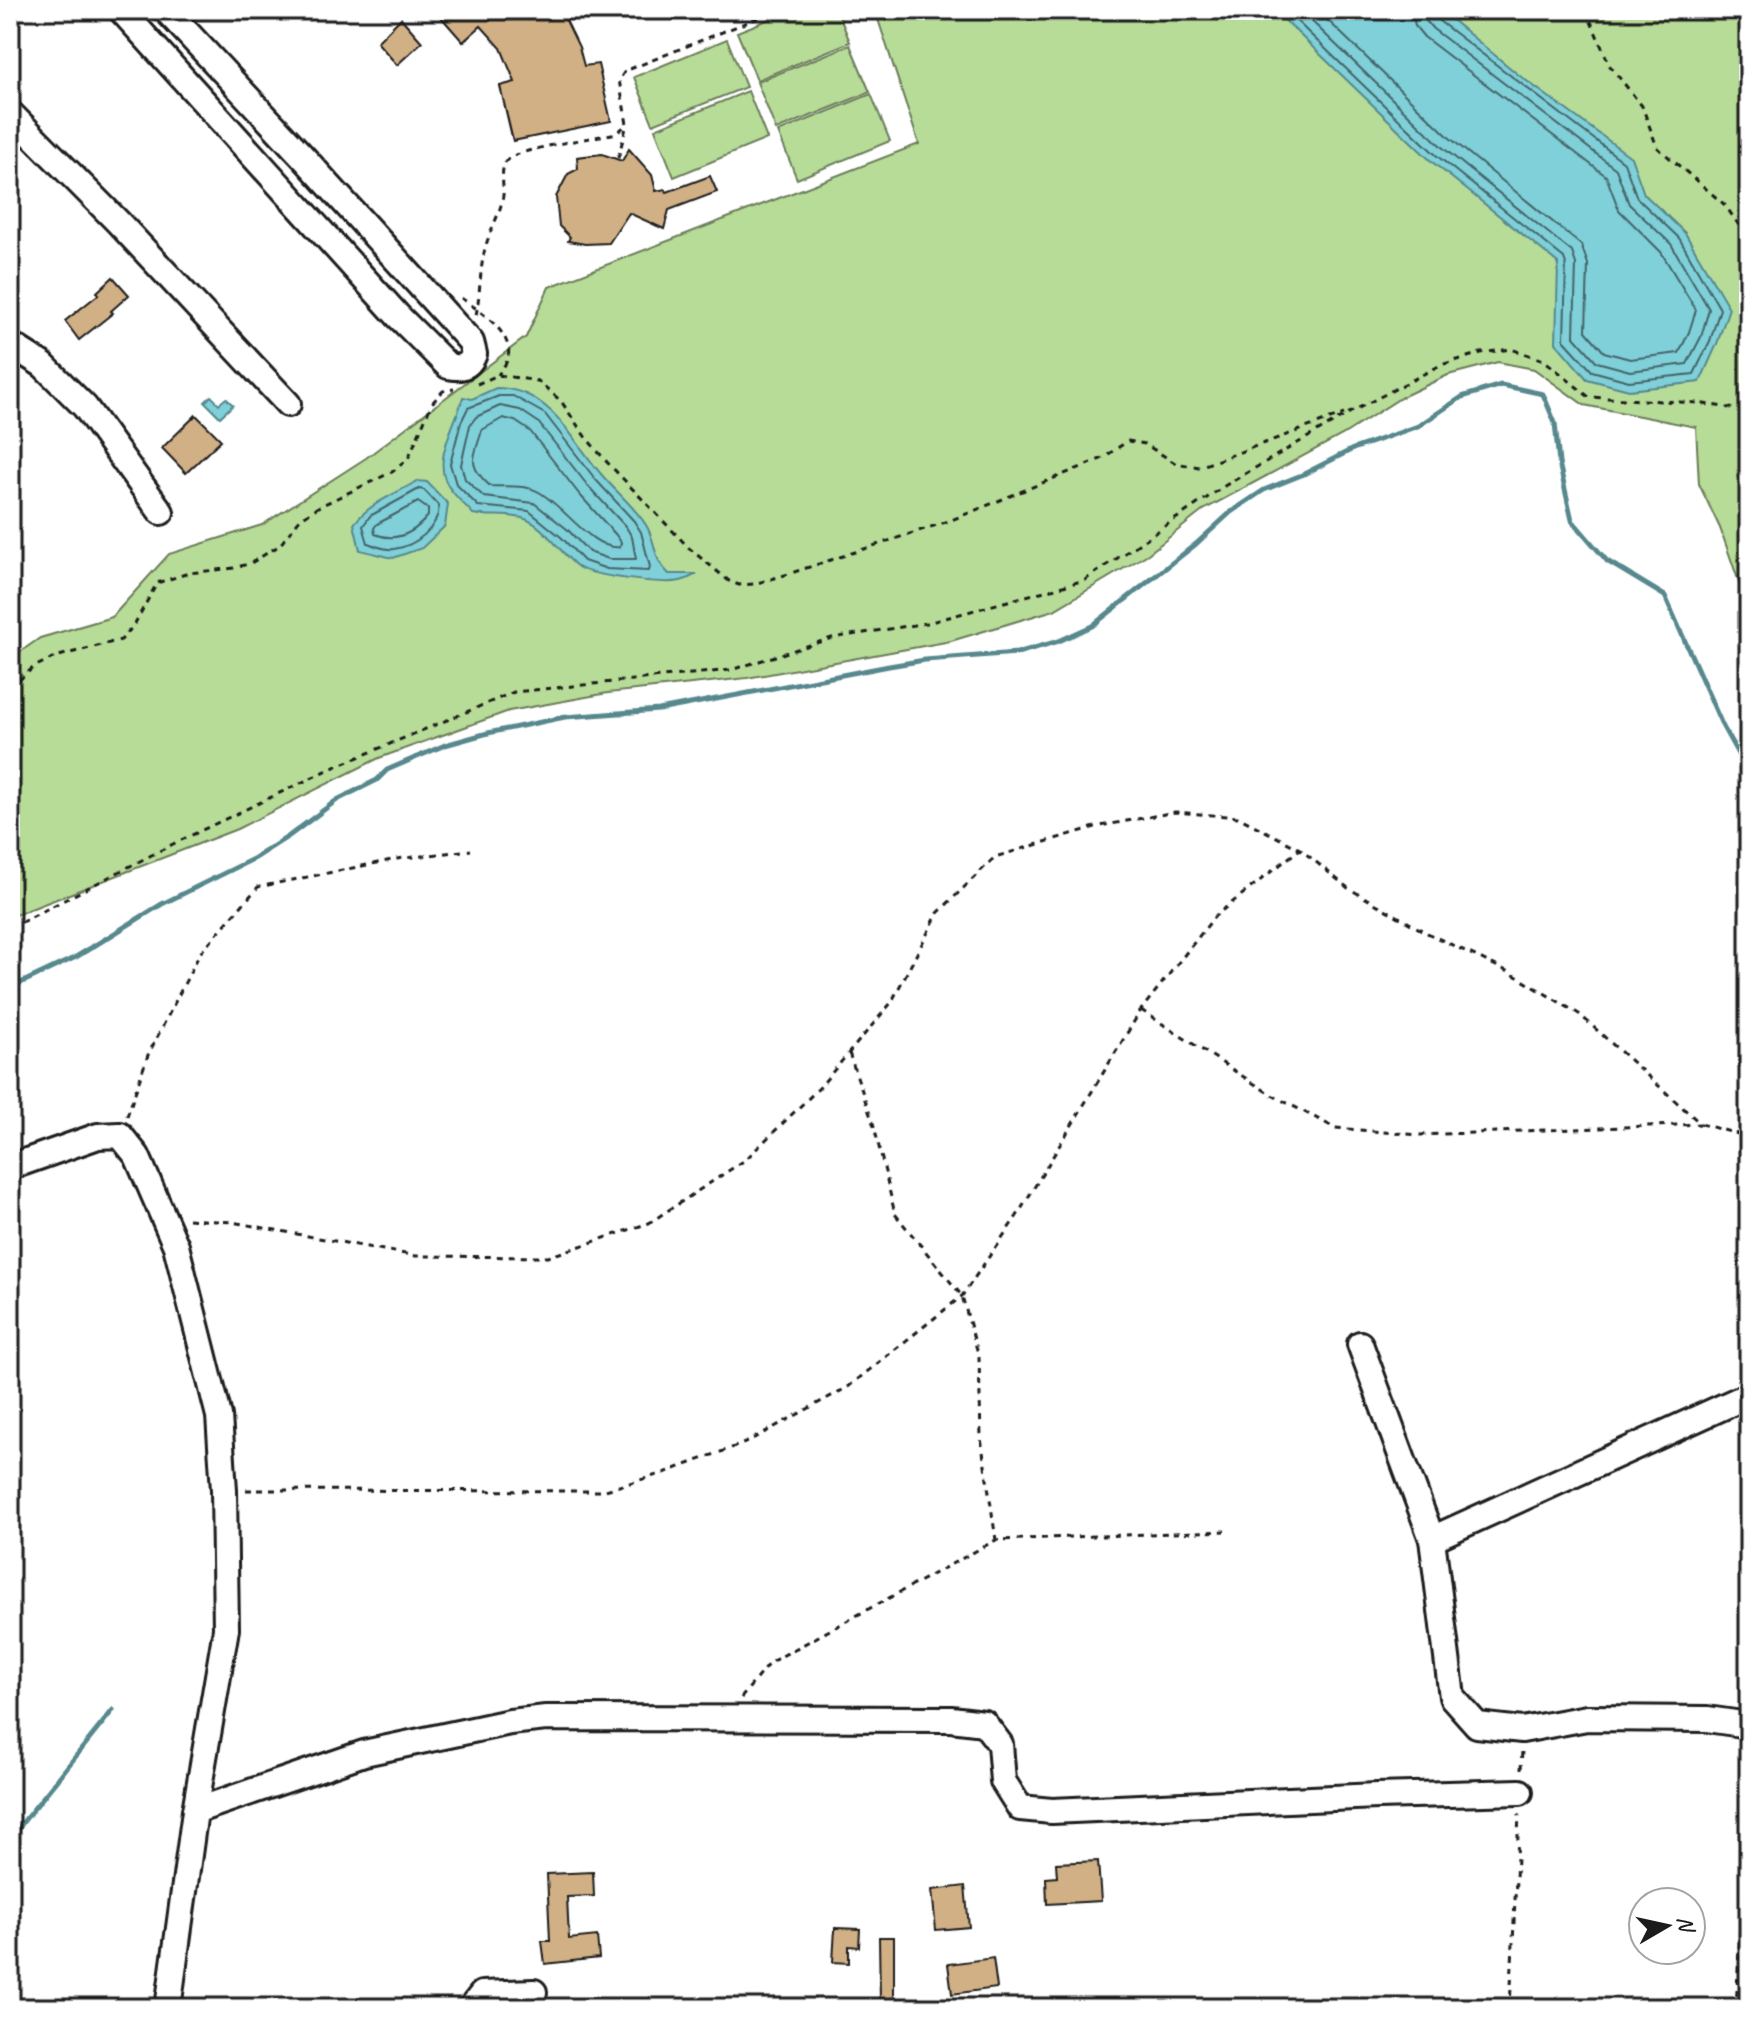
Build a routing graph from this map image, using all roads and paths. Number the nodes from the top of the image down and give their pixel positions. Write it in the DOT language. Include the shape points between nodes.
graph roads {
  1 [pos="121,10"];
  2 [pos="166,10"];
  3 [pos="777,10"];
  4 [pos="1586,10"];
  5 [pos="13,120"];
  6 [pos="627,124"];
  7 [pos="618,158"];
  8 [pos="1749,240"];
  9 [pos="465,335"];
  10 [pos="10,344"];
  11 [pos="471,386"];
  12 [pos="457,389"];
  13 [pos="288,404"];
  14 [pos="1749,411"];
  15 [pos="1351,412"];
  16 [pos="161,512"];
  17 [pos="10,688"];
  18 [pos="1300,849"];
  19 [pos="471,850"];
  20 [pos="10,928"];
  21 [pos="1141,1010"];
  22 [pos="849,1053"];
  23 [pos="1701,1124"];
  24 [pos="120,1135"];
  25 [pos="1749,1137"];
  26 [pos="10,1167"];
  27 [pos="164,1217"];
  28 [pos="962,1296"];
  29 [pos="1360,1344"];
  30 [pos="1749,1395"];
  31 [pos="224,1490"];
  32 [pos="1225,1531"];
  33 [pos="1432,1539"];
  34 [pos="996,1540"];
  35 [pos="725,1718"];
  36 [pos="1749,1725"];
  37 [pos="1522,1730"];
  38 [pos="1749,1767"];
  39 [pos="1520,1792"];
  40 [pos="195,1811"];
  41 [pos="534,1992"];
  42 [pos="168,2008"];
  43 [pos="471,2008"];
  44 [pos="1510,2008"];
  45 [pos="1736,2008"];
  1 -- 9 [label="street" via="448,366 459,368 471,361 474,354"];
  2 -- 9 [label="street"];
  3 -- 6 [label="path" via="625,71 619,80"];
  4 -- 8 [label="path" via="1610,66 1642,106 1657,147 1725,205"];
  5 -- 13 [label="street"];
  6 -- 7 [label="path"];
  6 -- 9 [label="path" via="617,133 508,158 479,276 475,325"];
  10 -- 16 [label="street" via="43,365 85,407"];
  11 -- 15 [label="path" via="498,375 538,381 690,549 739,585 949,521 1101,459 1128,441 1145,444 1175,463 1199,467"];
  12 -- 17 [label="path" via="443,391 432,403 408,459 392,472 318,507 300,519 280,545 251,563 157,583 121,640 55,657"];
  14 -- 15 [label="path" via="1589,397 1544,360 1511,349 1441,365"];
  15 -- 20 [label="path" via="1226,485 1085,580 927,623 832,638 731,670 514,692 330,769"];
  18 -- 21 [label="path" via="1215,916"];
  18 -- 22 [label="path" via="1238,817 1175,812 1095,827 995,857 938,913 891,1003"];
  18 -- 23 [label="path" via="1348,888 1579,1014"];
  19 -- 24 [label="path" via="258,887 200,953 148,1055"];
  21 -- 23 [label="path" via="1270,1094 1335,1128 1420,1135"];
  21 -- 28 [label="path" via="1017,1216"];
  22 -- 27 [label="path" via="745,1160 649,1223 548,1257 416,1256 232,1222"];
  22 -- 28 [label="path" via="895,1214"];
  23 -- 25 [label="path"];
  24 -- 26 [label="street" via="98,1136"];
  24 -- 27 [label="street" via="137,1156"];
  27 -- 31 [label="street" via="219,1416"];
  28 -- 31 [label="path" via="848,1387 745,1443 602,1491"];
  28 -- 34 [label="path" via="979,1357 981,1438"];
  29 -- 33 [label="street"];
  30 -- 33 [label="street"];
  31 -- 40 [label="street" via="226,1629"];
  32 -- 34 [label="path"];
  33 -- 37 [label="street" via="1452,1697 1477,1725"];
  34 -- 35 [label="path" via="769,1663"];
  35 -- 39 [label="street" via="984,1723 1000,1744 1003,1781 1020,1808 1052,1811"];
  35 -- 40 [label="street" via="510,1722 364,1753"];
  36 -- 37 [label="street" via="1707,1719 1587,1718"];
  37 -- 39 [label="path"];
  38 -- 45 [label="path"];
  39 -- 44 [label="path"];
  40 -- 42 [label="street"];
  41 -- 43 [label="street" via="482,1994"];
}
